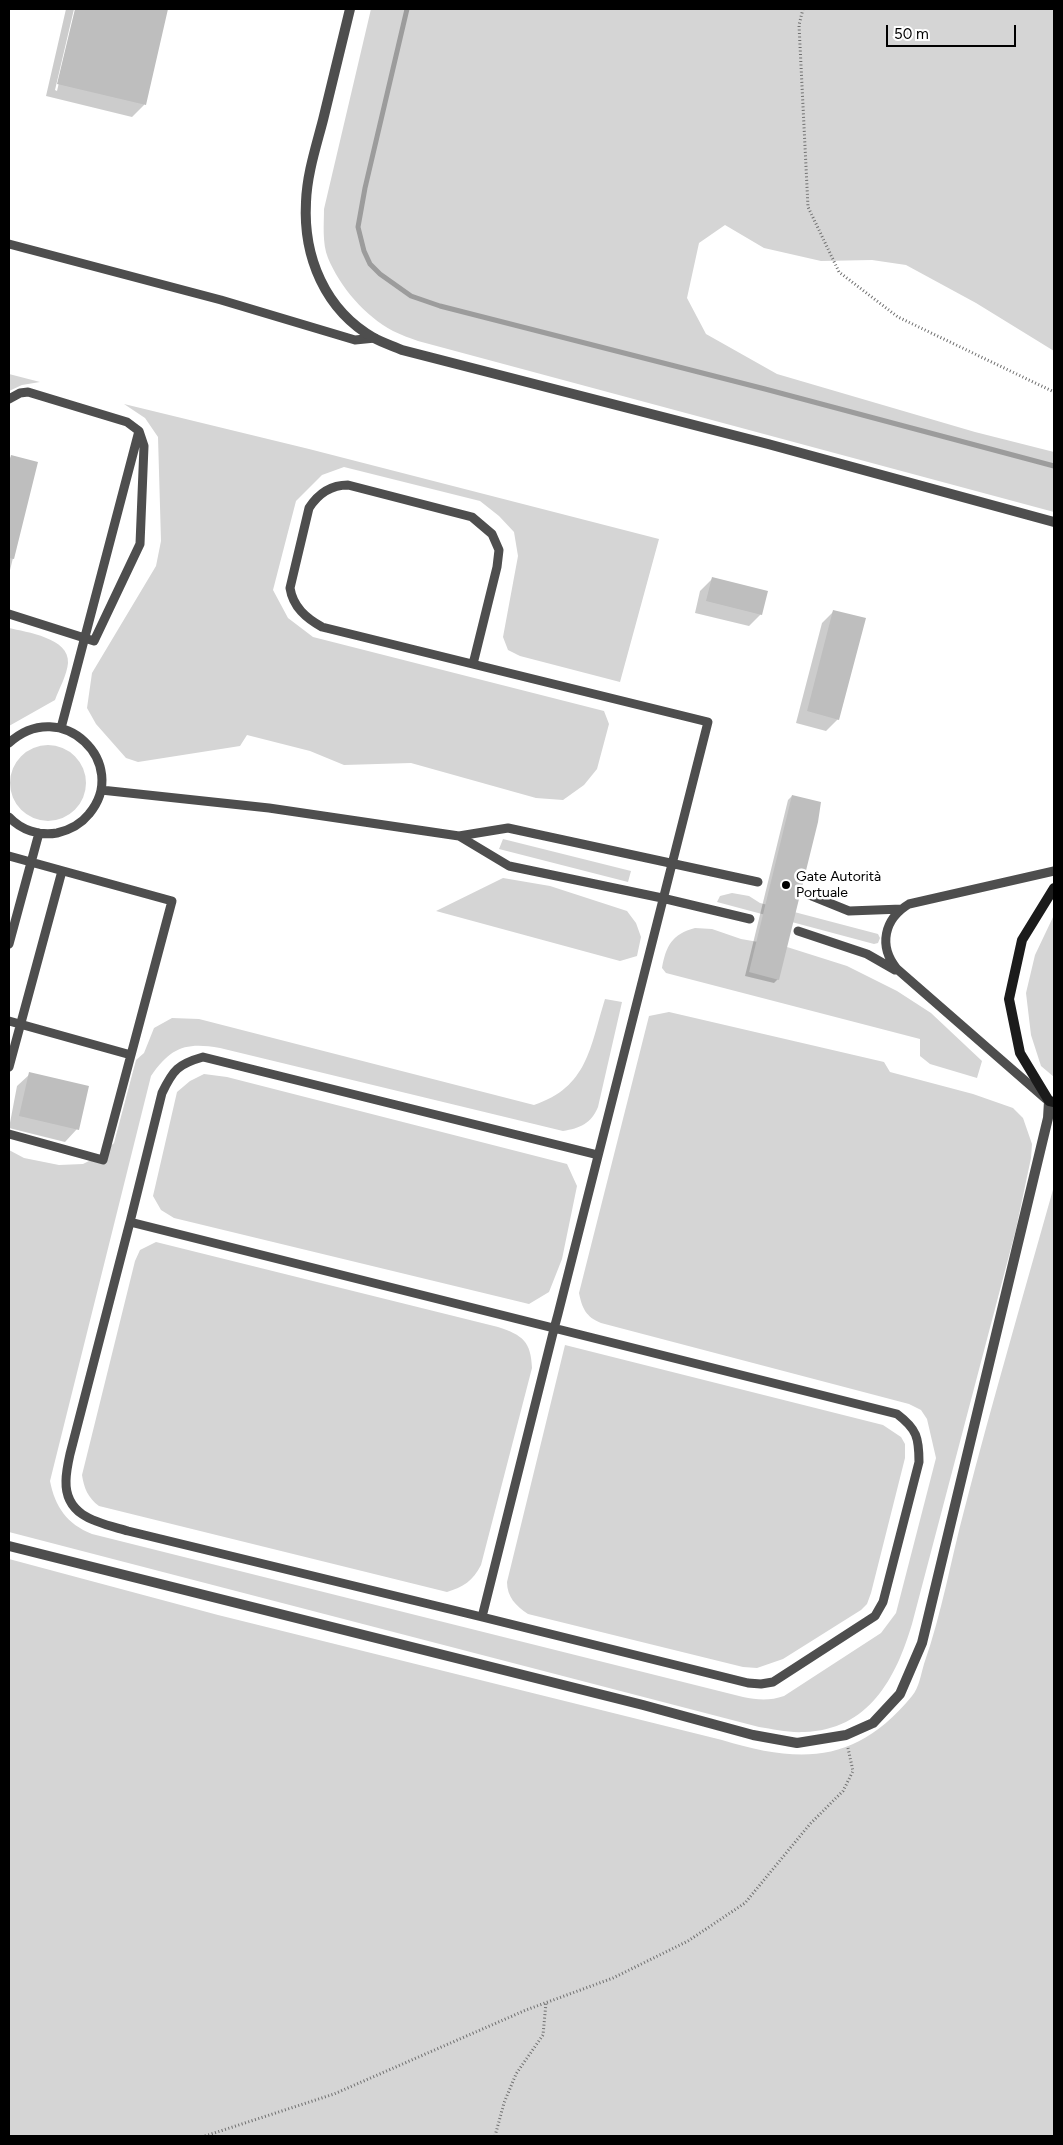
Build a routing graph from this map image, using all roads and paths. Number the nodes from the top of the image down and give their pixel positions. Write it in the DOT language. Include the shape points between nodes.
graph roads {
  1 [pos="350,9"];
  2 [pos="803,9"];
  3 [pos="9,244"];
  4 [pos="374,338"];
  5 [pos="1054,392"];
  6 [pos="9,399"];
  7 [pos="139,431"];
  8 [pos="1054,522"];
  9 [pos="9,614"];
  10 [pos="84,638"];
  11 [pos="473,664"];
  12 [pos="61,728"];
  13 [pos="9,743"];
  14 [pos="101,790"];
  15 [pos="9,817"];
  16 [pos="39,833"];
  17 [pos="459,836"];
  18 [pos="9,856"];
  19 [pos="31,862"];
  20 [pos="672,864"];
  21 [pos="62,870"];
  22 [pos="1054,871"];
  23 [pos="758,882"];
  24 [pos="1054,888"];
  25 [pos="806,894"];
  26 [pos="662,898"];
  27 [pos="902,909"];
  28 [pos="750,919"];
  29 [pos="798,930"];
  30 [pos="9,944"];
  31 [pos="903,974"];
  32 [pos="9,1021"];
  33 [pos="20,1024"];
  34 [pos="131,1055"];
  35 [pos="9,1067"];
  36 [pos="1052,1102"];
  37 [pos="9,1134"];
  38 [pos="598,1155"];
  39 [pos="130,1222"];
  40 [pos="554,1330"];
  41 [pos="9,1546"];
  42 [pos="482,1617"];
  43 [pos="846,1735"];
  44 [pos="546,2003"];
  45 [pos="205,2136"];
  46 [pos="495,2136"];
  1 -- 4 [label="street" via="310,171 307,234 315,272 332,300 349,320"];
  2 -- 5 [label="path" via="799,25 808,207 838,272 898,317"];
  3 -- 4 [label="lane" via="221,300 355,340"];
  4 -- 8 [label="street" via="402,350"];
  6 -- 7 [label="lane" via="20,392 28,392 127,422"];
  7 -- 10 [label="lane"];
  7 -- 10 [label="lane" via="144,446 140,544 94,640"];
  9 -- 10 [label="lane"];
  10 -- 12 [label="lane"];
  11 -- 11 [label="lane" via="322,627 306,618 292,599 290,588 309,508 316,496 337,485 348,485 472,518 492,534 499,550 497,567"];
  11 -- 20 [label="lane" via="708,722"];
  12 -- 13 [label="lane" via="31,729"];
  12 -- 14 [label="lane" via="88,744 101,772"];
  14 -- 16 [label="lane" via="95,807 83,822 67,831"];
  14 -- 17 [label="lane" via="269,808"];
  15 -- 16 [label="lane" via="31,832"];
  16 -- 19 [label="lane"];
  17 -- 20 [label="lane" via="508,828"];
  17 -- 26 [label="lane" via="509,866"];
  18 -- 19 [label="lane"];
  19 -- 21 [label="lane"];
  19 -- 30 [label="lane"];
  20 -- 23 [label="lane"];
  20 -- 26 [label="lane"];
  21 -- 33 [label="lane"];
  21 -- 34 [label="lane" via="172,901"];
  22 -- 27 [label="lane" via="918,902"];
  24 -- 36 [label="street" via="1022,940 1009,1000 1020,1053"];
  25 -- 27 [label="lane" via="849,911"];
  26 -- 28 [label="lane"];
  26 -- 38 [label="lane"];
  27 -- 31 [label="lane" via="891,920 885,942 891,962"];
  29 -- 31 [label="lane" via="867,954"];
  31 -- 36 [label="lane"];
  32 -- 33 [label="lane"];
  33 -- 34 [label="lane"];
  33 -- 35 [label="lane"];
  34 -- 37 [label="lane" via="103,1160"];
  36 -- 43 [label="street" via="922,1643 900,1694 873,1723"];
  38 -- 39 [label="lane" via="204,1057 184,1062 171,1074 162,1093"];
  38 -- 40 [label="lane"];
  39 -- 40 [label="lane" via="486,1310"];
  39 -- 42 [label="lane" via="70,1454 66,1482 68,1498 77,1510 88,1520 128,1531"];
  40 -- 42 [label="lane"];
  40 -- 42 [label="lane" via="897,1414 915,1430 919,1445 917,1471 883,1602 875,1616 773,1682 748,1683"];
  41 -- 43 [label="street" via="643,1704 753,1735 797,1743"];
  43 -- 44 [label="path" via="853,1771 843,1791 810,1824 745,1902 688,1942 613,1978"];
  44 -- 45 [label="path" via="334,2094"];
  44 -- 46 [label="path" via="542,2035 516,2074"];
}
